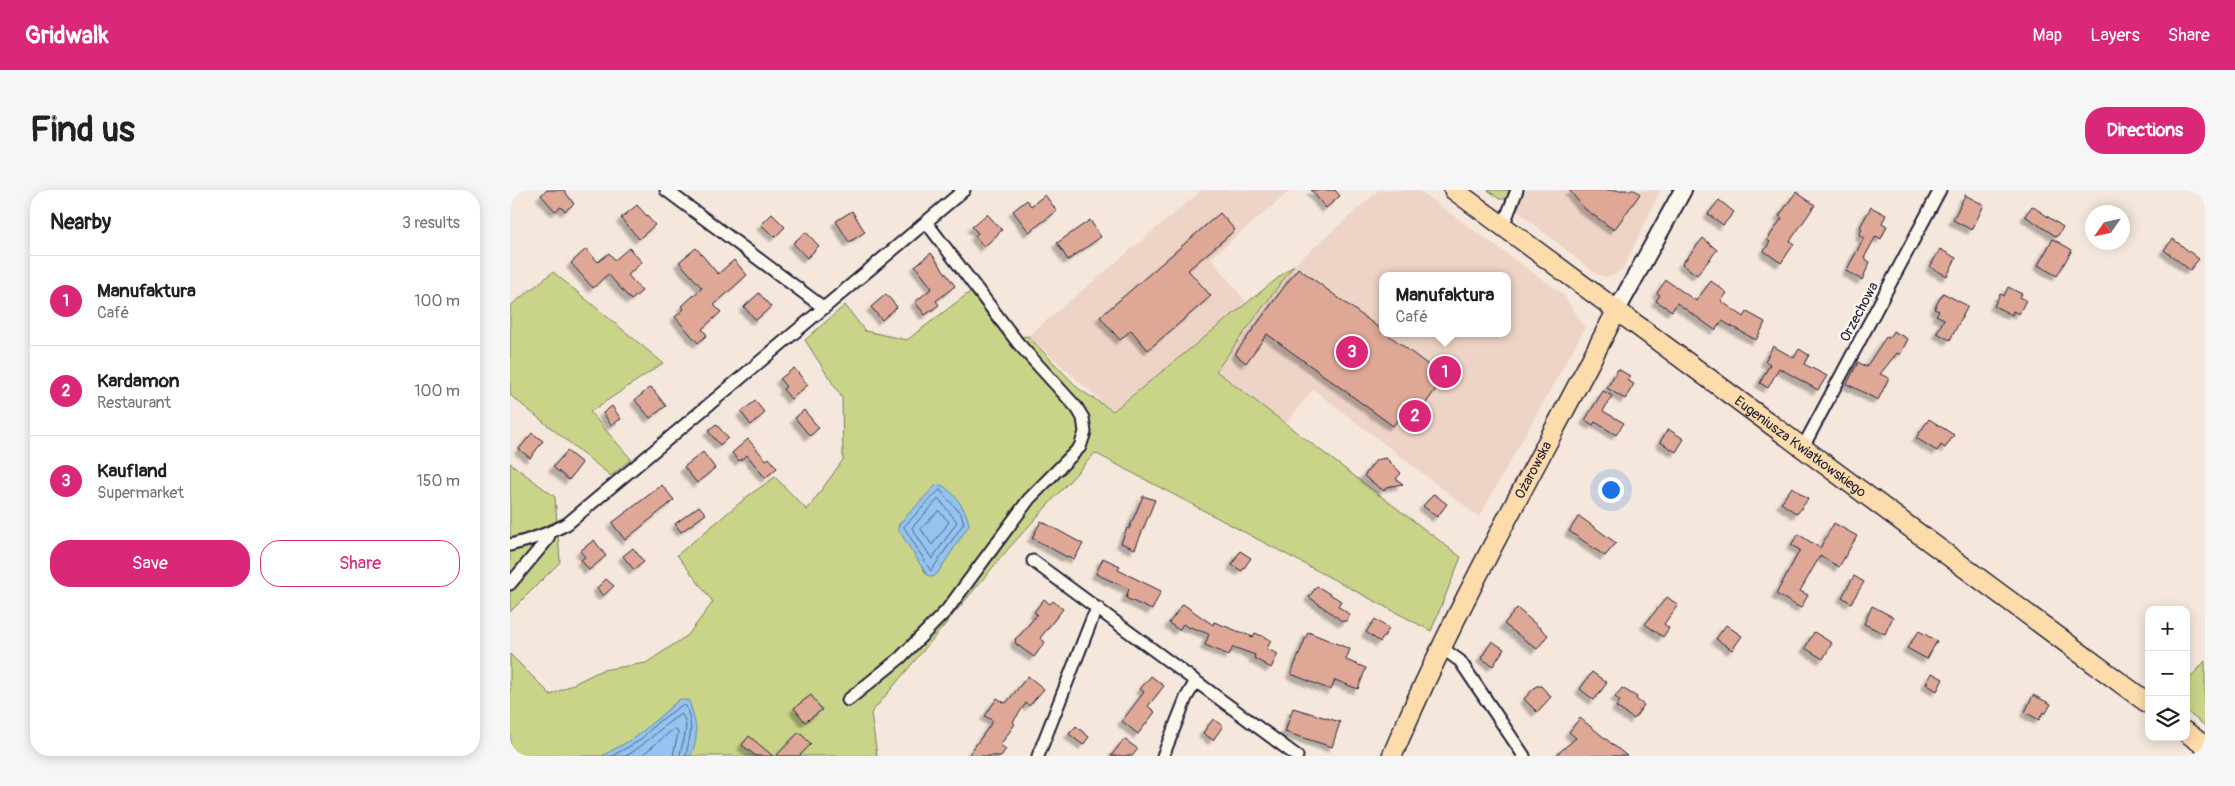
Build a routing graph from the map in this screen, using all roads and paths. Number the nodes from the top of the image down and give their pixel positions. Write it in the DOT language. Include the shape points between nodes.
graph roads {
  1 [pos="666,190"];
  2 [pos="964,190"];
  3 [pos="1454,190"];
  4 [pos="1517,190"];
  5 [pos="1683,190"];
  6 [pos="1940,190"];
  7 [pos="926,222"];
  8 [pos="1503,226"];
  9 [pos="824,308"];
  10 [pos="1617,310"];
  11 [pos="1803,447"];
  12 [pos="550,533"];
  13 [pos="510,545"];
  14 [pos="1033,561"];
  15 [pos="510,584"];
  16 [pos="1098,608"];
  17 [pos="1442,648"];
  18 [pos="1196,682"];
  19 [pos="848,700"];
  20 [pos="2145,701"];
  21 [pos="2190,735"];
  22 [pos="2205,746"];
  23 [pos="1038,756"];
  24 [pos="1163,756"];
  25 [pos="1297,756"];
  26 [pos="1392,756"];
  27 [pos="1524,756"];
  1 -- 9 [label="street"];
  2 -- 7 [label="street"];
  3 -- 8 [label="main road, Eugeniusza Kwiatkowskiego"];
  4 -- 8 [label="street"];
  5 -- 10 [label="street, Ożarowska"];
  6 -- 11 [label="street, Orzechowa"];
  7 -- 9 [label="street"];
  7 -- 19 [label="street" via="1018,343 1076,408 1083,418 1085,432 1080,447 1029,499 947,610 900,658"];
  8 -- 10 [label="main road, Eugeniusza Kwiatkowskiego"];
  9 -- 12 [label="street" via="566,524"];
  10 -- 11 [label="main road, Eugeniusza Kwiatkowskiego"];
  10 -- 17 [label="main road, Ożarowska"];
  11 -- 20 [label="main road, Eugeniusza Kwiatkowskiego"];
  12 -- 13 [label="street"];
  12 -- 15 [label="street"];
  14 -- 16 [label="street"];
  16 -- 18 [label="street"];
  16 -- 23 [label="street"];
  17 -- 26 [label="main road, Ożarowska"];
  17 -- 27 [label="street" via="1460,661"];
  18 -- 24 [label="street" via="1186,698"];
  18 -- 25 [label="street"];
  21 -- 22 [label="main road"];
}
